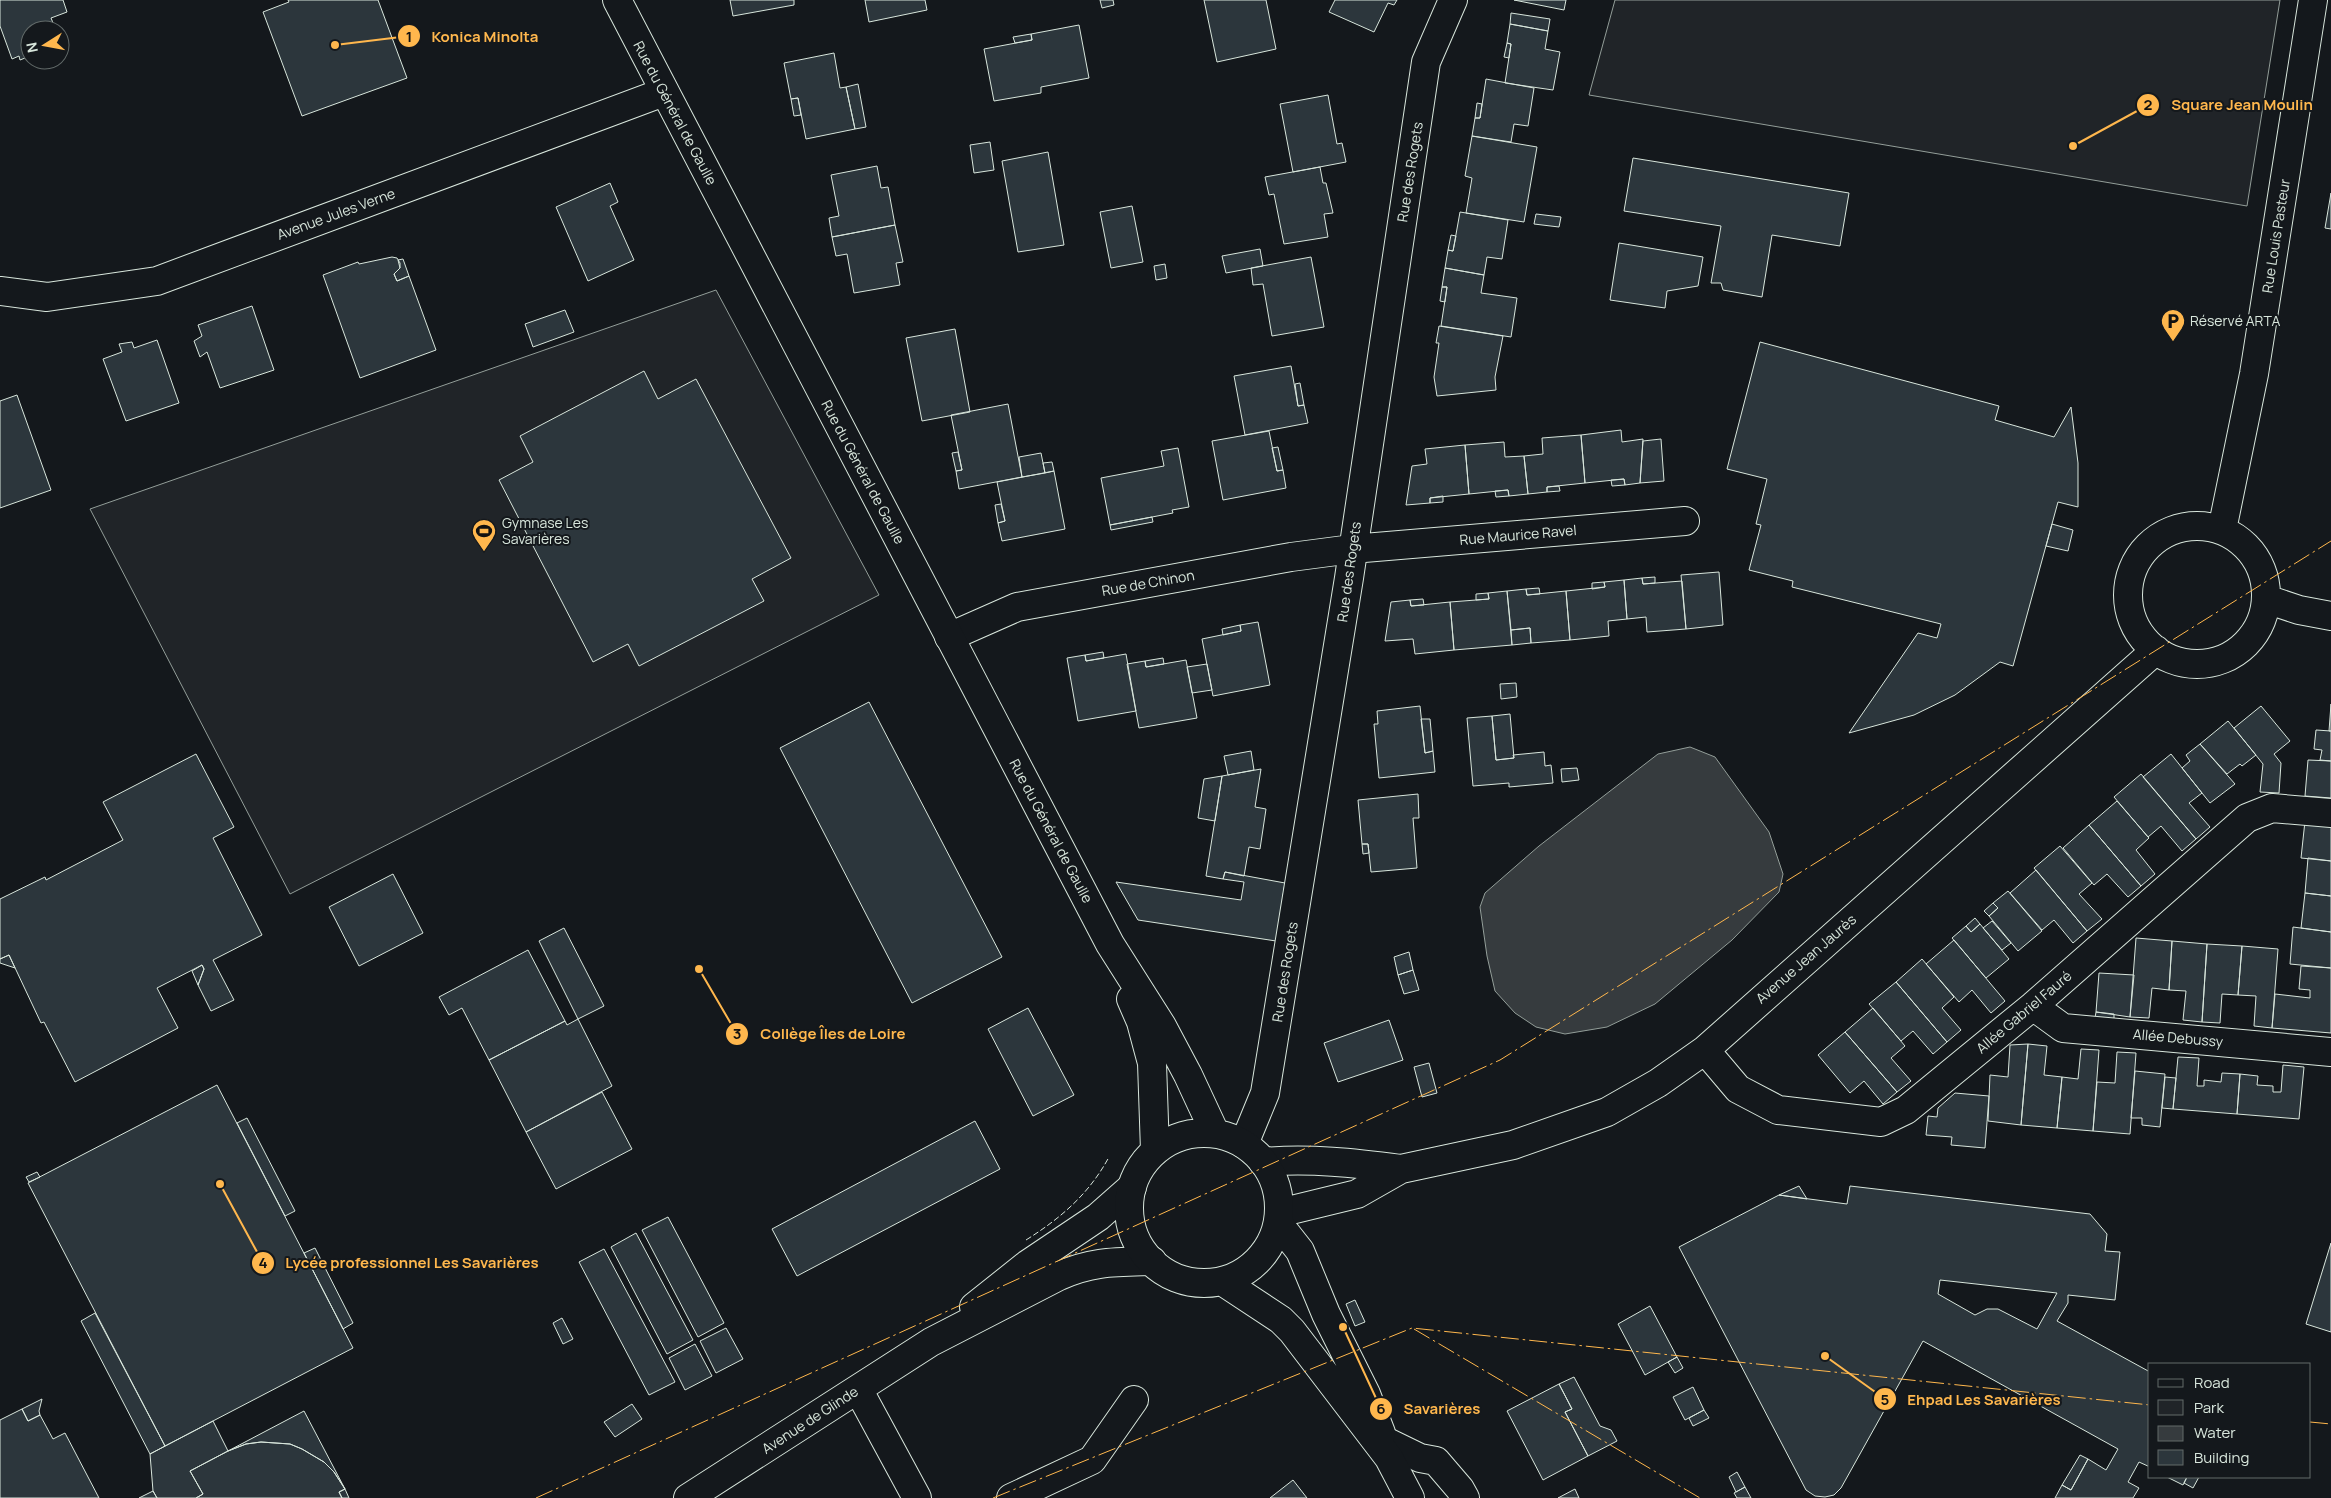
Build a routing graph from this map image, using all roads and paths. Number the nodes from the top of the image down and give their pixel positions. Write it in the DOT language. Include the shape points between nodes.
graph roads {
  1 [pos="617,0"];
  2 [pos="1453,0"];
  3 [pos="2313,0"];
  4 [pos="664,92"];
  5 [pos="0,291"];
  6 [pos="1685,522"];
  7 [pos="2222,530"];
  8 [pos="1352,549"];
  9 [pos="2266,599"];
  10 [pos="2331,616"];
  11 [pos="949,637"];
  12 [pos="2156,650"];
  13 [pos="2331,813"];
  14 [pos="1110,944"];
  15 [pos="2032,1006"];
  16 [pos="1705,1050"];
  17 [pos="2331,1052"];
  18 [pos="1215,1134"];
  19 [pos="1155,1151"];
  20 [pos="1253,1153"];
  21 [pos="1401,1169"];
  22 [pos="1132,1188"];
  23 [pos="1278,1218"];
  24 [pos="1152,1261"];
  25 [pos="1222,1281"];
  26 [pos="932,1342"];
  27 [pos="858,1389"];
  28 [pos="1134,1400"];
  29 [pos="1386,1449"];
  30 [pos="688,1498"];
  31 [pos="917,1498"];
  32 [pos="1011,1498"];
  33 [pos="1410,1498"];
  34 [pos="1465,1498"];
  1 -- 4 [label="street, Rue du Général de Gaulle"];
  2 -- 8 [label="street, Rue des Rogets" via="1426,62"];
  3 -- 7 [label="street, Rue Louis Pasteur" via="2254,374"];
  4 -- 5 [label="street, Avenue Jules Verne" via="157,281 47,297"];
  4 -- 11 [label="street, Rue du Général de Gaulle"];
  6 -- 8 [label="street, Rue Maurice Ravel"];
  7 -- 9 [label="street" via="2238,539 2254,555 2264,578"];
  7 -- 12 [label="street" via="2198,526 2171,531 2152,542 2136,564 2128,587 2130,612 2138,632"];
  8 -- 11 [label="street, Rue de Chinon" via="1291,557 1017,607"];
  8 -- 20 [label="street, Rue des Rogets"];
  9 -- 10 [label="street"];
  9 -- 12 [label="street" via="2263,617 2254,635 2230,656 2214,663 2191,664 2174,661"];
  11 -- 14 [label="street, Rue du Général de Gaulle"];
  12 -- 16 [label="street, Avenue Jean Jaurès"];
  13 -- 15 [label="street, Allée Gabriel Fauré" via="2272,808 2247,818"];
  14 -- 18 [label="street, Rue du Général de Gaulle" via="1162,1026"];
  14 -- 19 [label="street, Rue du Général de Gaulle" via="1141,1022 1152,1063"];
  15 -- 16 [label="street, Allée Gabriel Fauré" via="1906,1110 1881,1122 1778,1110 1738,1089"];
  15 -- 17 [label="street, Allée Debussy" via="2063,1028"];
  16 -- 21 [label="street, Avenue Jean Jaurès" via="1658,1083 1607,1112 1513,1144"];
  18 -- 19 [label="street" via="1179,1137"];
  18 -- 20 [label="street" via="1232,1138"];
  19 -- 22 [label="street" via="1142,1165"];
  20 -- 21 [label="street, Avenue Jean Jaurès"];
  20 -- 23 [label="street" via="1271,1173 1277,1190"];
  21 -- 23 [label="street, Avenue Jean Jaurès" via="1357,1194"];
  22 -- 24 [label="street" via="1129,1208 1132,1230 1141,1249"];
  22 -- 26 [label="street, Avenue de Glinde" via="1098,1216 1028,1264"];
  23 -- 25 [label="street" via="1272,1240 1260,1259 1241,1274"];
  23 -- 29 [label="street" via="1300,1251 1326,1314 1366,1394"];
  24 -- 25 [label="street" via="1180,1279 1197,1283"];
  24 -- 26 [label="street, Avenue de Glinde" via="1079,1266"];
  25 -- 29 [label="street" via="1281,1320 1292,1331"];
  26 -- 27 [label="street, Avenue de Glinde"];
  27 -- 30 [label="street, Avenue de Glinde"];
  27 -- 31 [label="street"];
  28 -- 32 [label="street" via="1092,1460"];
  29 -- 33 [label="street"];
  29 -- 34 [label="street" via="1436,1461"];
}
